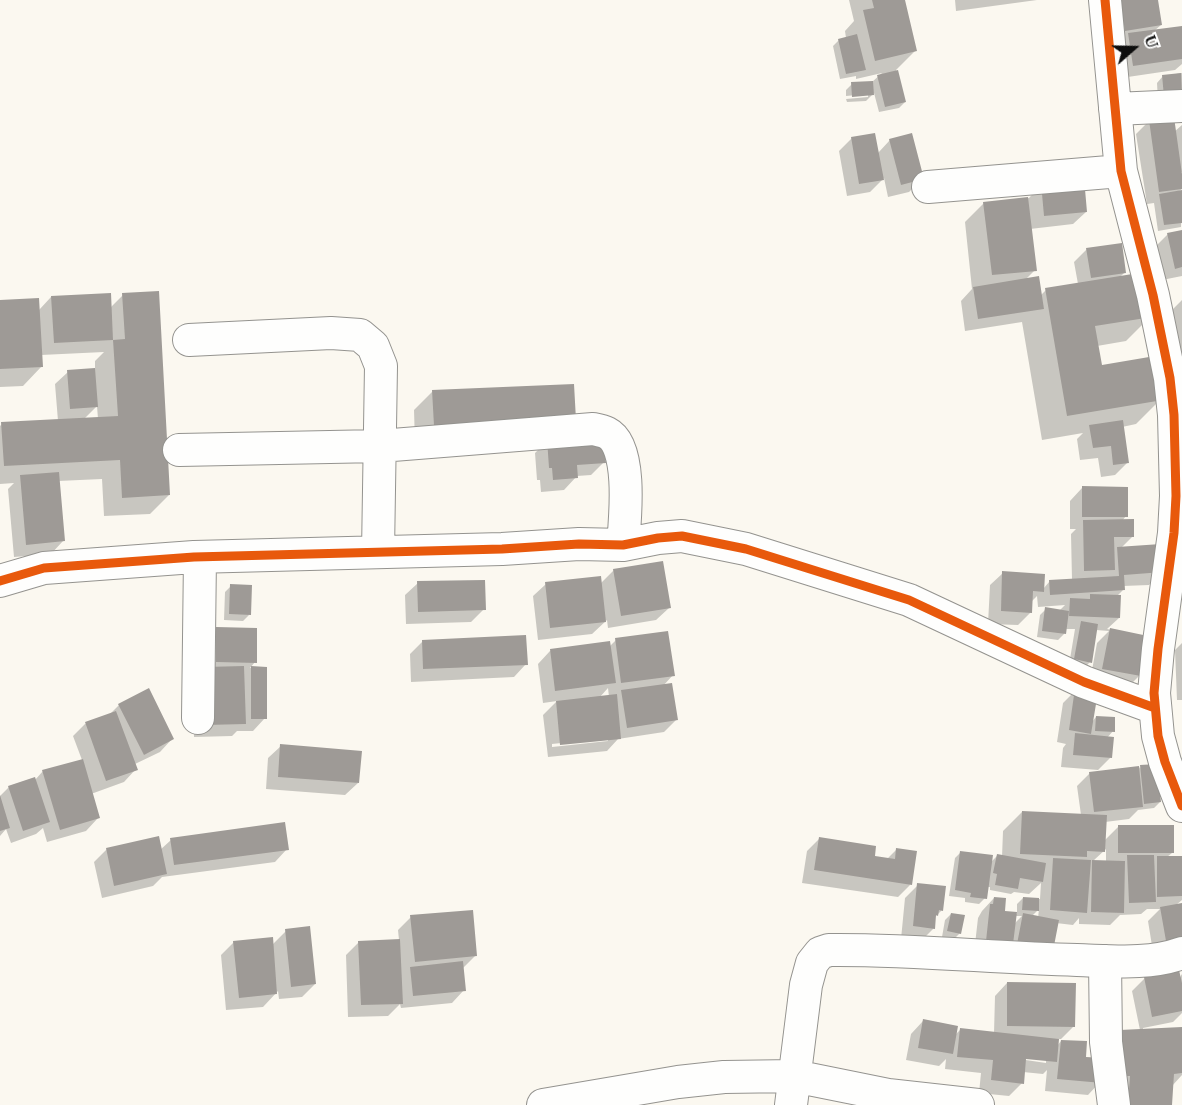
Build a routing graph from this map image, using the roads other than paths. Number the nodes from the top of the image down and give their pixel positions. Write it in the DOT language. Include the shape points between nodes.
graph roads {
  1 [pos="1105,0"];
  2 [pos="1182,106"];
  3 [pos="1115,110"];
  4 [pos="1121,171"];
  5 [pos="928,187"];
  6 [pos="189,340"];
  7 [pos="380,446"];
  8 [pos="179,450"];
  9 [pos="623,545"];
  10 [pos="378,552"];
  11 [pos="200,557"];
  12 [pos="0,580"];
  13 [pos="1155,708"];
  14 [pos="198,718"];
  15 [pos="1182,806"];
  16 [pos="1182,953"];
  17 [pos="1105,961"];
  18 [pos="793,1090"];
  19 [pos="543,1105"];
  20 [pos="978,1105"];
  21 [pos="1114,1105"];
  1 -- 3 [label="street"];
  2 -- 3 [label="street"];
  3 -- 4 [label="street"];
  4 -- 5 [label="street"];
  4 -- 13 [label="street" via="1153,295 1174,415 1174,533 1155,677"];
  6 -- 7 [label="street" via="360,335 373,346 381,366"];
  7 -- 8 [label="street"];
  7 -- 9 [label="street" via="594,429 609,433 621,450 626,498"];
  7 -- 10 [label="street"];
  9 -- 10 [label="street"];
  9 -- 13 [label="street" via="682,536 746,549 909,600 1084,682"];
  10 -- 11 [label="street"];
  11 -- 12 [label="street" via="44,568"];
  11 -- 14 [label="street"];
  13 -- 15 [label="street" via="1158,736"];
  16 -- 17 [label="street" via="1135,962"];
  17 -- 18 [label="street" via="915,952 820,953 809,974"];
  17 -- 21 [label="street" via="1106,1042"];
  18 -- 19 [label="street" via="724,1077"];
  18 -- 20 [label="street"];
}
